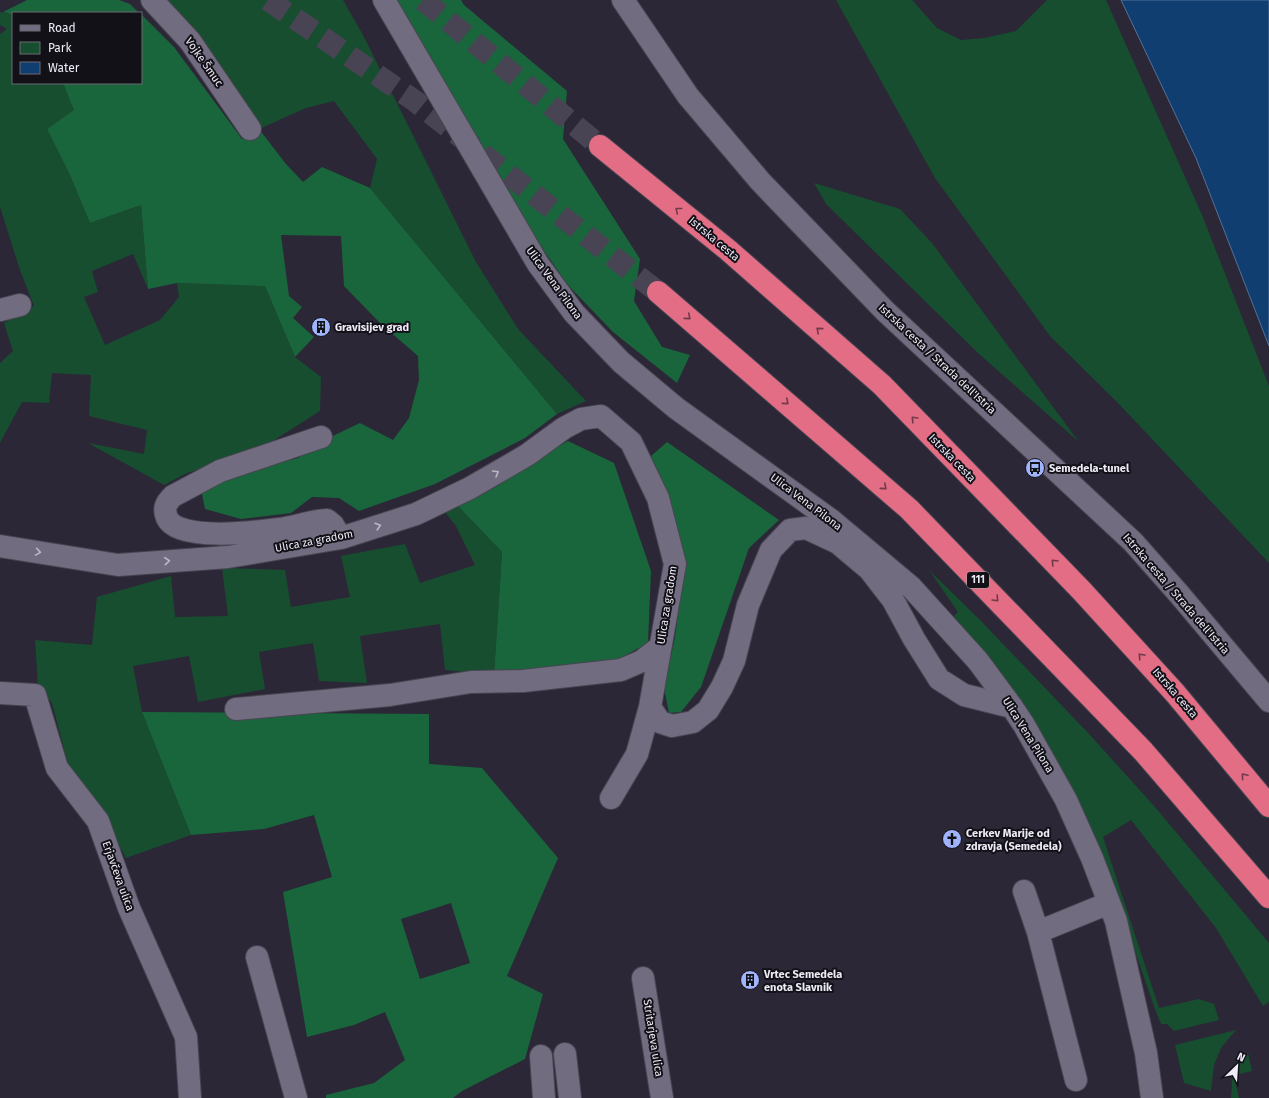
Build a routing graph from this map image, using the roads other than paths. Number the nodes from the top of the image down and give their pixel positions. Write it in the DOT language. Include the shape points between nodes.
graph roads {
  1 [pos="152,0"];
  2 [pos="384,0"];
  3 [pos="623,0"];
  4 [pos="250,129"];
  5 [pos="600,146"];
  6 [pos="658,292"];
  7 [pos="321,437"];
  8 [pos="341,538"];
  9 [pos="0,546"];
  10 [pos="660,647"];
  11 [pos="0,694"];
  12 [pos="1269,701"];
  13 [pos="650,707"];
  14 [pos="1012,707"];
  15 [pos="236,709"];
  16 [pos="611,798"];
  17 [pos="1269,806"];
  18 [pos="1024,891"];
  19 [pos="1269,897"];
  20 [pos="1109,903"];
  21 [pos="1038,932"];
  22 [pos="257,957"];
  23 [pos="643,978"];
  24 [pos="565,1054"];
  25 [pos="1146,1054"];
  26 [pos="540,1056"];
  27 [pos="1076,1080"];
  28 [pos="190,1098"];
  29 [pos="296,1098"];
  30 [pos="544,1098"];
  31 [pos="570,1098"];
  32 [pos="662,1098"];
  33 [pos="1152,1098"];
  34 [pos="1165,1098"];
  1 -- 4 [label="street, Vojke Šmuc" via="190,41"];
  2 -- 14 [label="street, Ulica Vena Pilona" via="538,264 574,313 621,362 676,408 831,520 911,587 978,661"];
  3 -- 12 [label="street, Istrska cesta / Strada dell'Istria" via="688,96 760,181 885,310 1133,542"];
  17 -- 5 [label="highway, Istrska cesta, one-way" via="1175,692 1081,590 882,385 728,250"];
  6 -- 19 [label="highway, 111, one-way" via="909,509 1144,751"];
  7 -- 8 [label="street" via="220,471 173,496 164,508 173,526 187,532 225,534 280,529 327,520"];
  9 -- 8 [label="street, Ulica za gradom, one-way" via="118,565 228,557"];
  8 -- 10 [label="street, Ulica za gradom, one-way" via="416,514 470,488 527,455 564,428 582,419 601,416 631,442 658,498 675,564"];
  10 -- 13 [label="street, Ulica za gradom"];
  10 -- 15 [label="street" via="642,661 621,670 524,681 471,682 390,695"];
  11 -- 28 [label="street, Erjavčeva ulica" via="35,695 57,768 98,821 129,908 186,1037"];
  13 -- 14 [label="street" via="660,722 672,726 693,722 708,710 734,661 748,605 771,550 790,530 806,528 838,543 869,570 893,600 939,679 964,695"];
  13 -- 16 [label="street, Ulica za gradom" via="638,754"];
  14 -- 20 [label="street, Ulica Vena Pilona" via="1066,800"];
  18 -- 21 [label="street"];
  20 -- 21 [label="street"];
  20 -- 25 [label="street, Ulica Vena Pilona" via="1116,921"];
  21 -- 27 [label="street"];
  22 -- 29 [label="street"];
  23 -- 32 [label="street, Stritarjeva ulica"];
  24 -- 31 [label="street"];
  25 -- 33 [label="street, Ulica Vena Pilona"];
  25 -- 34 [label="street, Ulica Vena Pilona"];
  26 -- 30 [label="street"];
}
